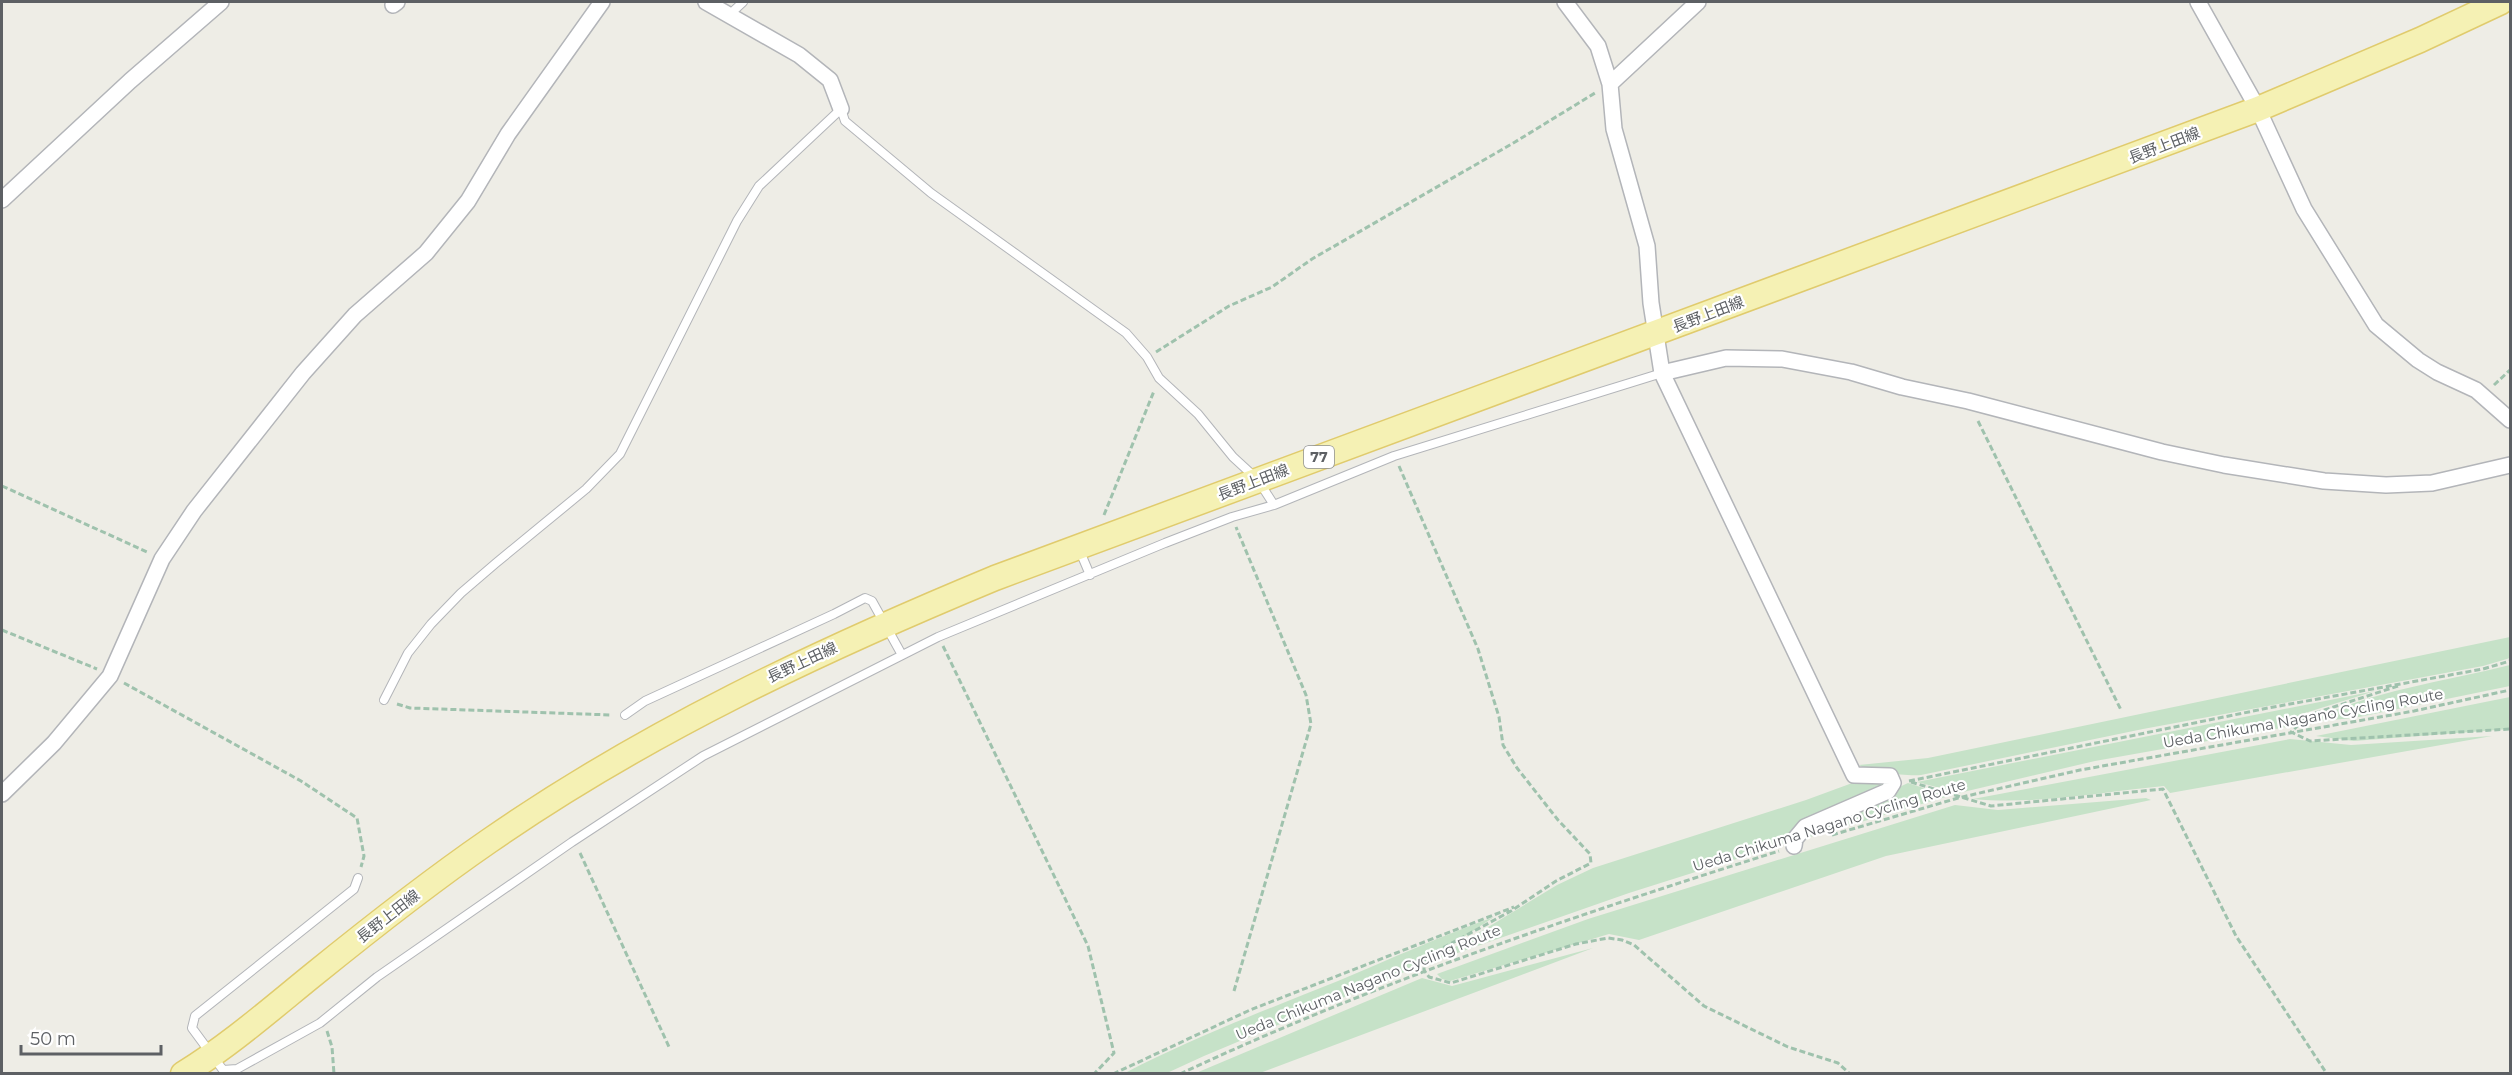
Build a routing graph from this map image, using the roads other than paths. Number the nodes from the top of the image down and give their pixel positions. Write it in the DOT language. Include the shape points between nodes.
graph roads {
  1 [pos="221,2"];
  2 [pos="602,2"];
  3 [pos="706,2"];
  4 [pos="742,2"];
  5 [pos="1565,2"];
  6 [pos="1698,2"];
  7 [pos="2198,2"];
  8 [pos="2501,2"];
  9 [pos="729,15"];
  10 [pos="1610,84"];
  11 [pos="841,109"];
  12 [pos="2258,109"];
  13 [pos="2,200"];
  14 [pos="1656,334"];
  15 [pos="1662,373"];
  16 [pos="2511,420"];
  17 [pos="2511,465"];
  18 [pos="1258,480"];
  19 [pos="1275,505"];
  20 [pos="1079,547"];
  21 [pos="1089,575"];
  22 [pos="885,623"];
  23 [pos="902,655"];
  24 [pos="384,700"];
  25 [pos="626,716"];
  26 [pos="2,794"];
  27 [pos="1794,846"];
  28 [pos="358,878"];
  29 [pos="212,1056"];
  30 [pos="183,1074"];
  1 -- 13 [label="street"];
  2 -- 26 [label="street" via="508,134 468,201 426,253 356,315 303,374 194,512 162,559 110,675 54,743"];
  3 -- 9 [label="street"];
  4 -- 9 [label="lane"];
  5 -- 10 [label="street" via="1598,46"];
  6 -- 10 [label="street"];
  7 -- 12 [label="street"];
  8 -- 12 [label="main road, 長野上田線 / 77"];
  9 -- 11 [label="street" via="799,55 830,80"];
  10 -- 14 [label="street" via="1614,129 1647,246"];
  11 -- 18 [label="lane" via="845,121 931,193 1126,333 1159,378"];
  11 -- 24 [label="lane" via="759,186 737,221 620,454 586,489 461,593 431,624 408,653"];
  12 -- 14 [label="main road, 長野上田線 / 77"];
  12 -- 16 [label="street" via="2304,209 2376,325 2418,360 2483,395"];
  14 -- 15 [label="street"];
  14 -- 18 [label="main road, 長野上田線 / 77"];
  15 -- 17 [label="street" via="1726,358 1782,359 1968,401 2162,452 2324,481 2432,483"];
  15 -- 19 [label="lane" via="1394,456"];
  15 -- 27 [label="street" via="1854,776 1890,776 1893,783 1888,791 1805,827"];
  18 -- 19 [label="lane"];
  18 -- 20 [label="main road, 長野上田線 / 77"];
  19 -- 21 [label="lane" via="1232,517"];
  20 -- 21 [label="lane"];
  20 -- 22 [label="main road, 長野上田線 / 77"];
  21 -- 23 [label="lane"];
  22 -- 23 [label="lane"];
  22 -- 25 [label="lane" via="872,601 865,598 645,701"];
  22 -- 29 [label="main road, 長野上田線 / 77" via="690,719 492,839 399,906"];
  23 -- 29 [label="lane" via="703,756 377,977 320,1023 237,1069 223,1070"];
  28 -- 29 [label="lane" via="354,889 195,1016 192,1028"];
  29 -- 30 [label="main road, 長野上田線 / 77"];
}
